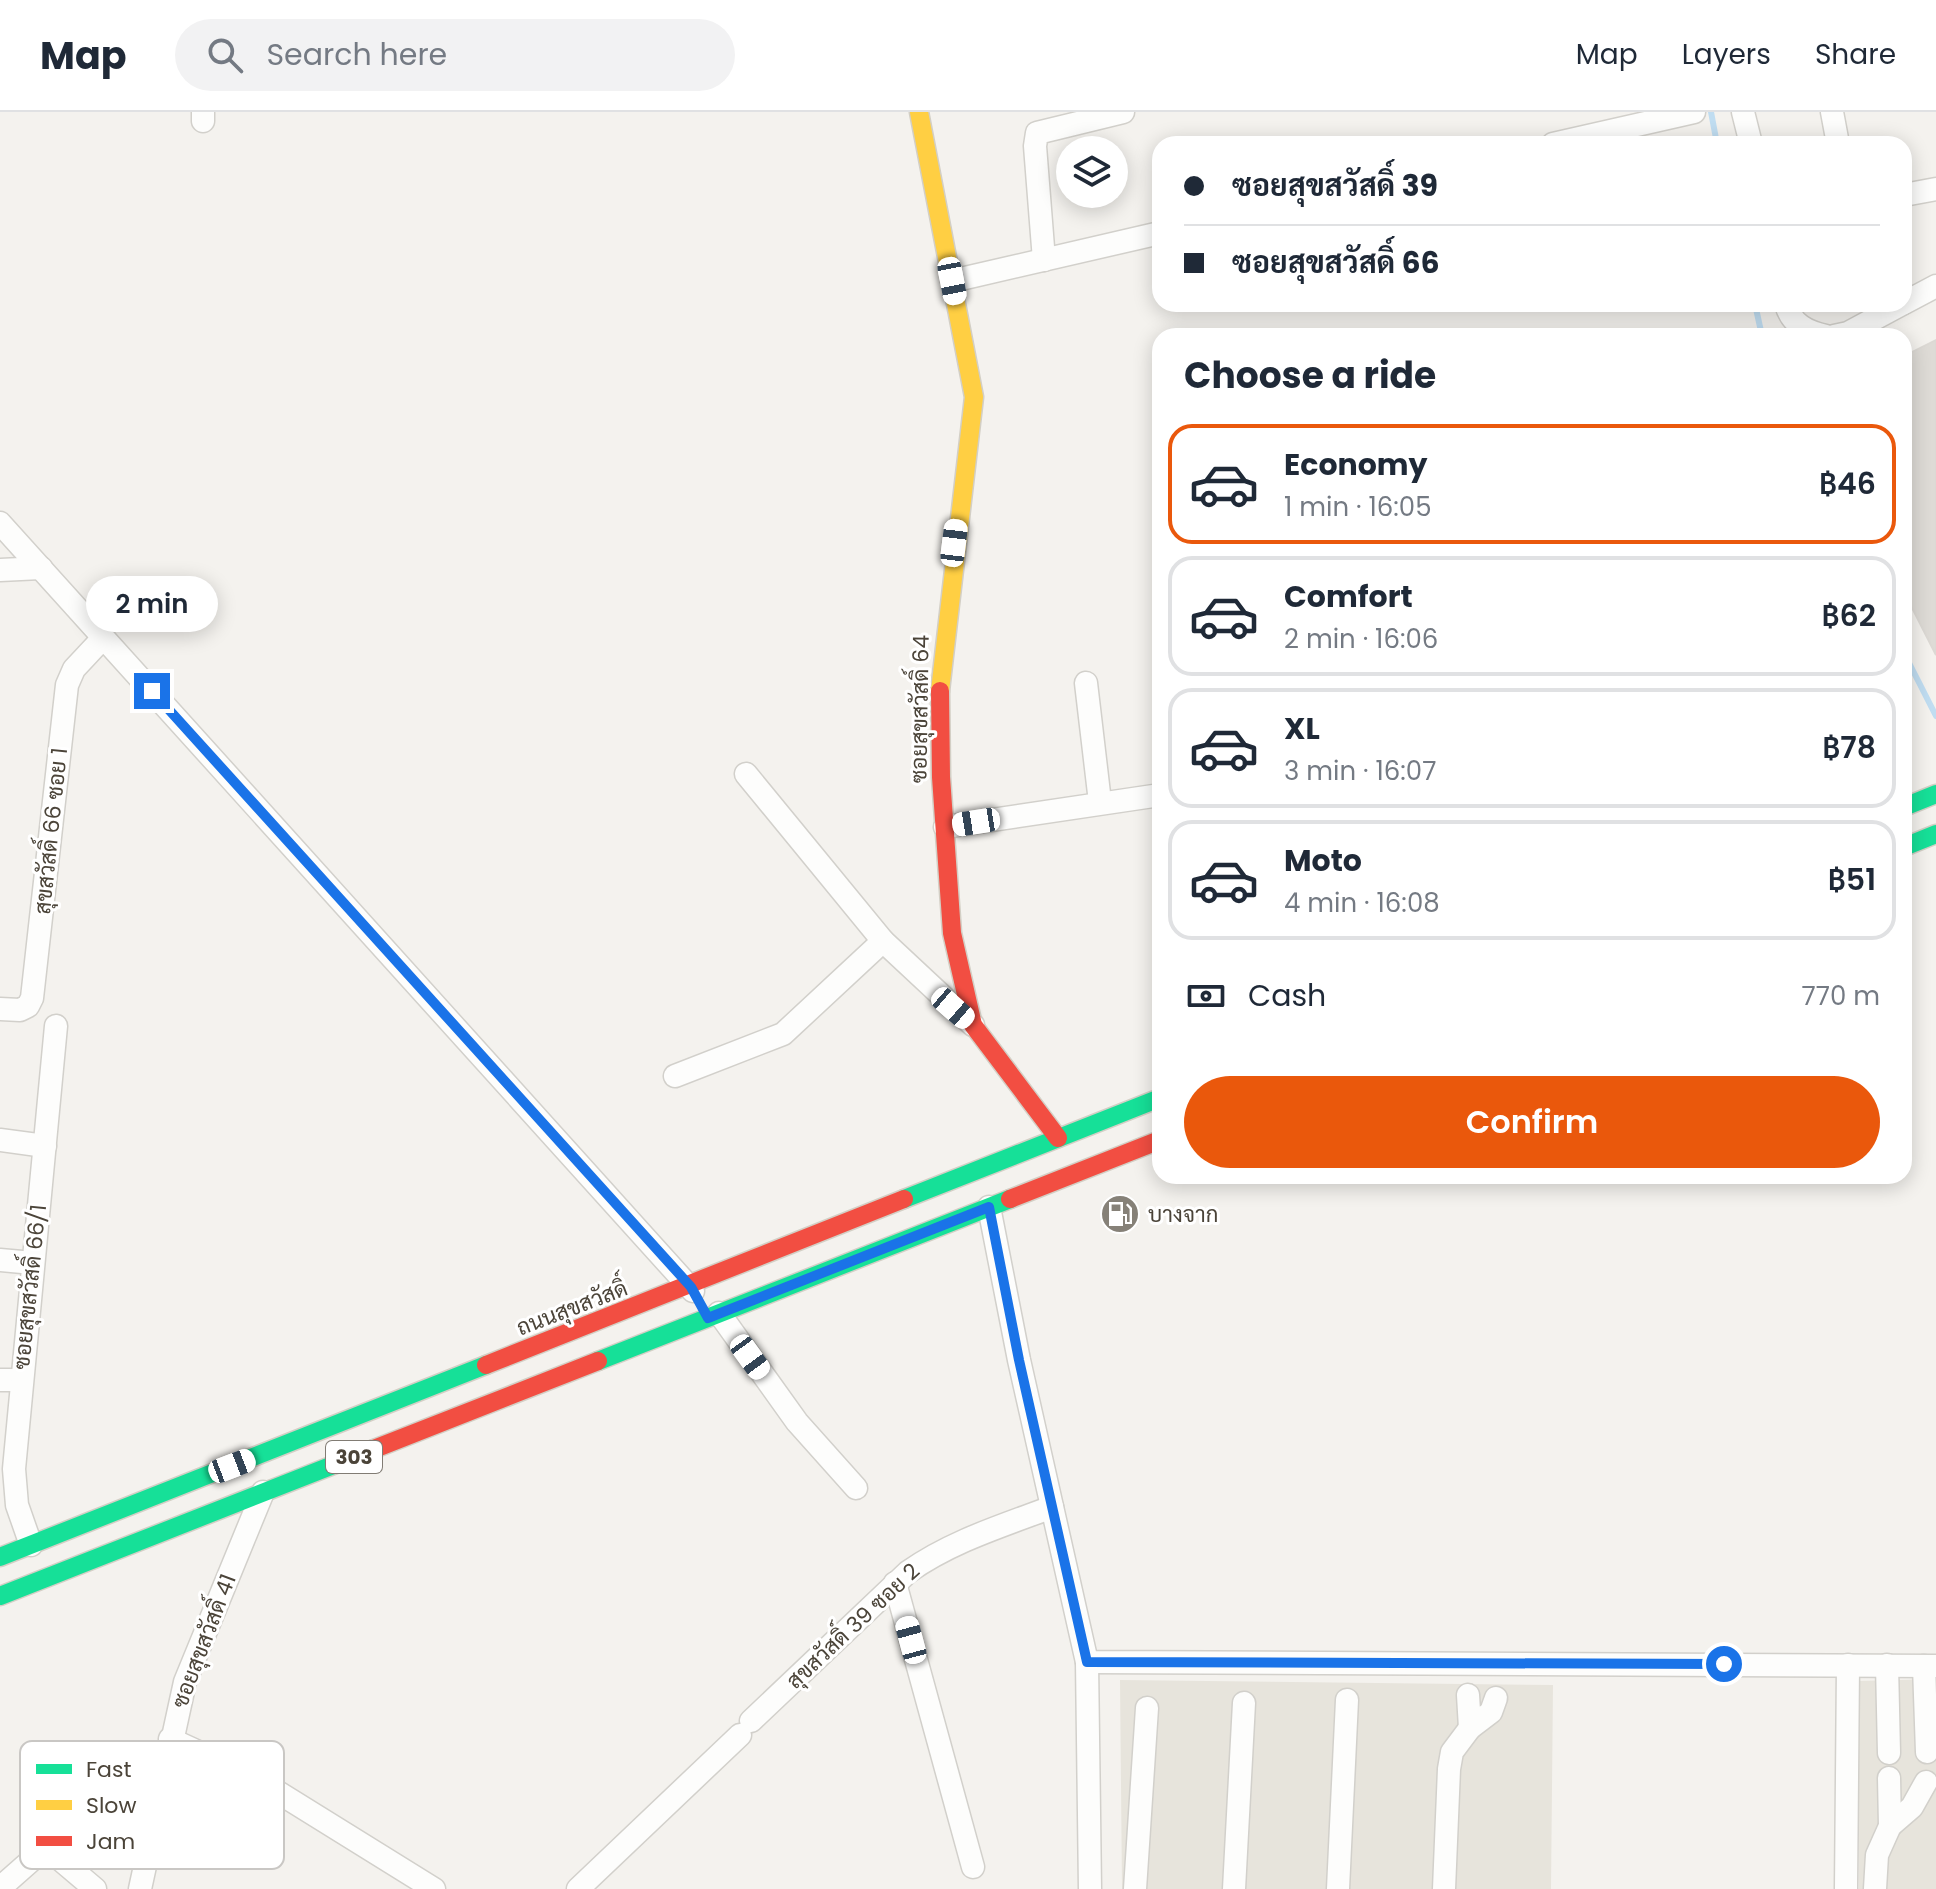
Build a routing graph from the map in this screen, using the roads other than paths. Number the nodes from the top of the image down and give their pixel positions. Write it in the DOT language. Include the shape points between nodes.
graph roads {
  1 [pos="919,112"];
  2 [pos="1123,112"];
  3 [pos="1694,112"];
  4 [pos="1743,112"];
  5 [pos="1832,112"];
  6 [pos="1635,127"];
  7 [pos="1592,136"];
  8 [pos="1749,136"];
  9 [pos="1836,136"];
  10 [pos="1936,189"];
  11 [pos="1912,194"];
  12 [pos="1152,235"];
  13 [pos="1044,260"];
  14 [pos="952,281"];
  15 [pos="1936,286"];
  16 [pos="1912,299"];
  17 [pos="1788,312"];
  18 [pos="1888,312"];
  19 [pos="1802,328"];
  20 [pos="1857,328"];
  21 [pos="0,523"];
  22 [pos="41,568"];
  23 [pos="0,570"];
  24 [pos="103,638"];
  25 [pos="1086,683"];
  26 [pos="746,774"];
  27 [pos="1936,794"];
  28 [pos="1152,796"];
  29 [pos="1100,802"];
  30 [pos="1912,804"];
  31 [pos="945,827"];
  32 [pos="1936,834"];
  33 [pos="1912,844"];
  34 [pos="883,941"];
  35 [pos="0,1009"];
  36 [pos="973,1025"];
  37 [pos="56,1026"];
  38 [pos="675,1076"];
  39 [pos="1152,1101"];
  40 [pos="1058,1138"];
  41 [pos="0,1140"];
  42 [pos="1152,1143"];
  43 [pos="45,1146"];
  44 [pos="989,1207"];
  45 [pos="0,1260"];
  46 [pos="33,1263"];
  47 [pos="691,1287"];
  48 [pos="714,1316"];
  49 [pos="10,1380"];
  50 [pos="856,1488"];
  51 [pos="263,1492"];
  52 [pos="1052,1507"];
  53 [pos="31,1545"];
  54 [pos="0,1557"];
  55 [pos="895,1583"];
  56 [pos="0,1596"];
  57 [pos="1087,1662"];
  58 [pos="1848,1665"];
  59 [pos="1887,1665"];
  60 [pos="1930,1666"];
  61 [pos="1469,1680"];
  62 [pos="1497,1681"];
  63 [pos="1347,1700"];
  64 [pos="1244,1703"];
  65 [pos="1147,1708"];
  66 [pos="1470,1728"];
  67 [pos="170,1739"];
  68 [pos="174,1741"];
  69 [pos="1927,1752"];
  70 [pos="1889,1753"];
  71 [pos="1889,1778"];
  72 [pos="1926,1782"];
  73 [pos="284,1796"];
  74 [pos="1890,1826"];
  75 [pos="973,1867"];
  76 [pos="22,1869"];
  77 [pos="71,1869"];
  78 [pos="144,1869"];
  79 [pos="0,1888"];
  80 [pos="95,1889"];
  81 [pos="140,1889"];
  82 [pos="434,1889"];
  83 [pos="578,1889"];
  84 [pos="1090,1889"];
  85 [pos="1135,1889"];
  86 [pos="1234,1889"];
  87 [pos="1338,1889"];
  88 [pos="1444,1889"];
  89 [pos="1846,1889"];
  90 [pos="1875,1889"];
  1 -- 14 [label="main road, ซอยสุขสวัสดิ์ 64"];
  2 -- 13 [label="street" via="1037,133"];
  3 -- 6 [label="street"];
  4 -- 8 [label="street"];
  5 -- 9 [label="street"];
  6 -- 7 [label="street"];
  10 -- 11 [label="street"];
  12 -- 13 [label="street"];
  13 -- 14 [label="street"];
  14 -- 31 [label="main road, ซอยสุขสวัสดิ์ 64" via="974,397 940,670"];
  15 -- 16 [label="street"];
  17 -- 19 [label="street"];
  18 -- 20 [label="street"];
  21 -- 22 [label="street"];
  22 -- 23 [label="street"];
  22 -- 24 [label="street"];
  24 -- 35 [label="street, สุขสวัสดิ์ 66 ซอย 1" via="74,669 67,685 32,998 20,1010"];
  24 -- 47 [label="street"];
  25 -- 29 [label="street"];
  26 -- 34 [label="street"];
  27 -- 30 [label="main road"];
  28 -- 29 [label="street"];
  29 -- 31 [label="street"];
  31 -- 36 [label="main road, ซอยสุขสวัสดิ์ 64" via="952,933"];
  32 -- 33 [label="main road"];
  34 -- 36 [label="street"];
  34 -- 38 [label="street" via="783,1034"];
  36 -- 40 [label="main road, ซอยสุขสวัสดิ์ 64"];
  37 -- 43 [label="street, ซอยสุขสวัสดิ์ 66/1"];
  39 -- 40 [label="main road, ถนนสุขสวัสดิ์ / 303"];
  40 -- 47 [label="main road, ถนนสุขสวัสดิ์ / 303"];
  41 -- 43 [label="street"];
  42 -- 44 [label="main road, 303"];
  43 -- 46 [label="street, ซอยสุขสวัสดิ์ 66/1"];
  44 -- 48 [label="main road, 303"];
  44 -- 52 [label="street"];
  45 -- 46 [label="street"];
  46 -- 49 [label="street, ซอยสุขสวัสดิ์ 66/1"];
  47 -- 48 [label="street"];
  47 -- 53 [label="main road, ถนนสุขสวัสดิ์ / 303"];
  48 -- 50 [label="street"];
  48 -- 51 [label="main road, 303"];
  49 -- 53 [label="street, ซอยสุขสวัสดิ์ 66/1" via="17,1505"];
  51 -- 56 [label="main road, 303"];
  51 -- 67 [label="street, ซอยสุขสวัสดิ์ 41" via="185,1682"];
  52 -- 55 [label="street, สุขสวัสดิ์ 39 ซอย 2" via="935,1553"];
  52 -- 57 [label="street"];
  53 -- 54 [label="main road, ถนนสุขสวัสดิ์ / 303"];
  55 -- 75 [label="street"];
  55 -- 83 [label="street, สุขสวัสดิ์ 39 ซอย 2"];
  57 -- 61 [label="street"];
  57 -- 84 [label="street"];
  58 -- 59 [label="street"];
  58 -- 62 [label="street"];
  58 -- 89 [label="street"];
  59 -- 60 [label="street"];
  59 -- 70 [label="street"];
  60 -- 69 [label="street"];
  61 -- 62 [label="street"];
  61 -- 66 [label="street"];
  62 -- 66 [label="street" via="1491,1712"];
  63 -- 87 [label="street"];
  64 -- 86 [label="street"];
  65 -- 85 [label="street"];
  66 -- 88 [label="street" via="1452,1752 1449,1769"];
  67 -- 68 [label="street"];
  71 -- 74 [label="street"];
  72 -- 74 [label="street" via="1912,1807"];
  73 -- 82 [label="street"];
  74 -- 90 [label="street" via="1877,1855"];
  76 -- 79 [label="street"];
  77 -- 80 [label="street"];
  78 -- 81 [label="street, ซอยสุขสวัสดิ์ 41"];
}
